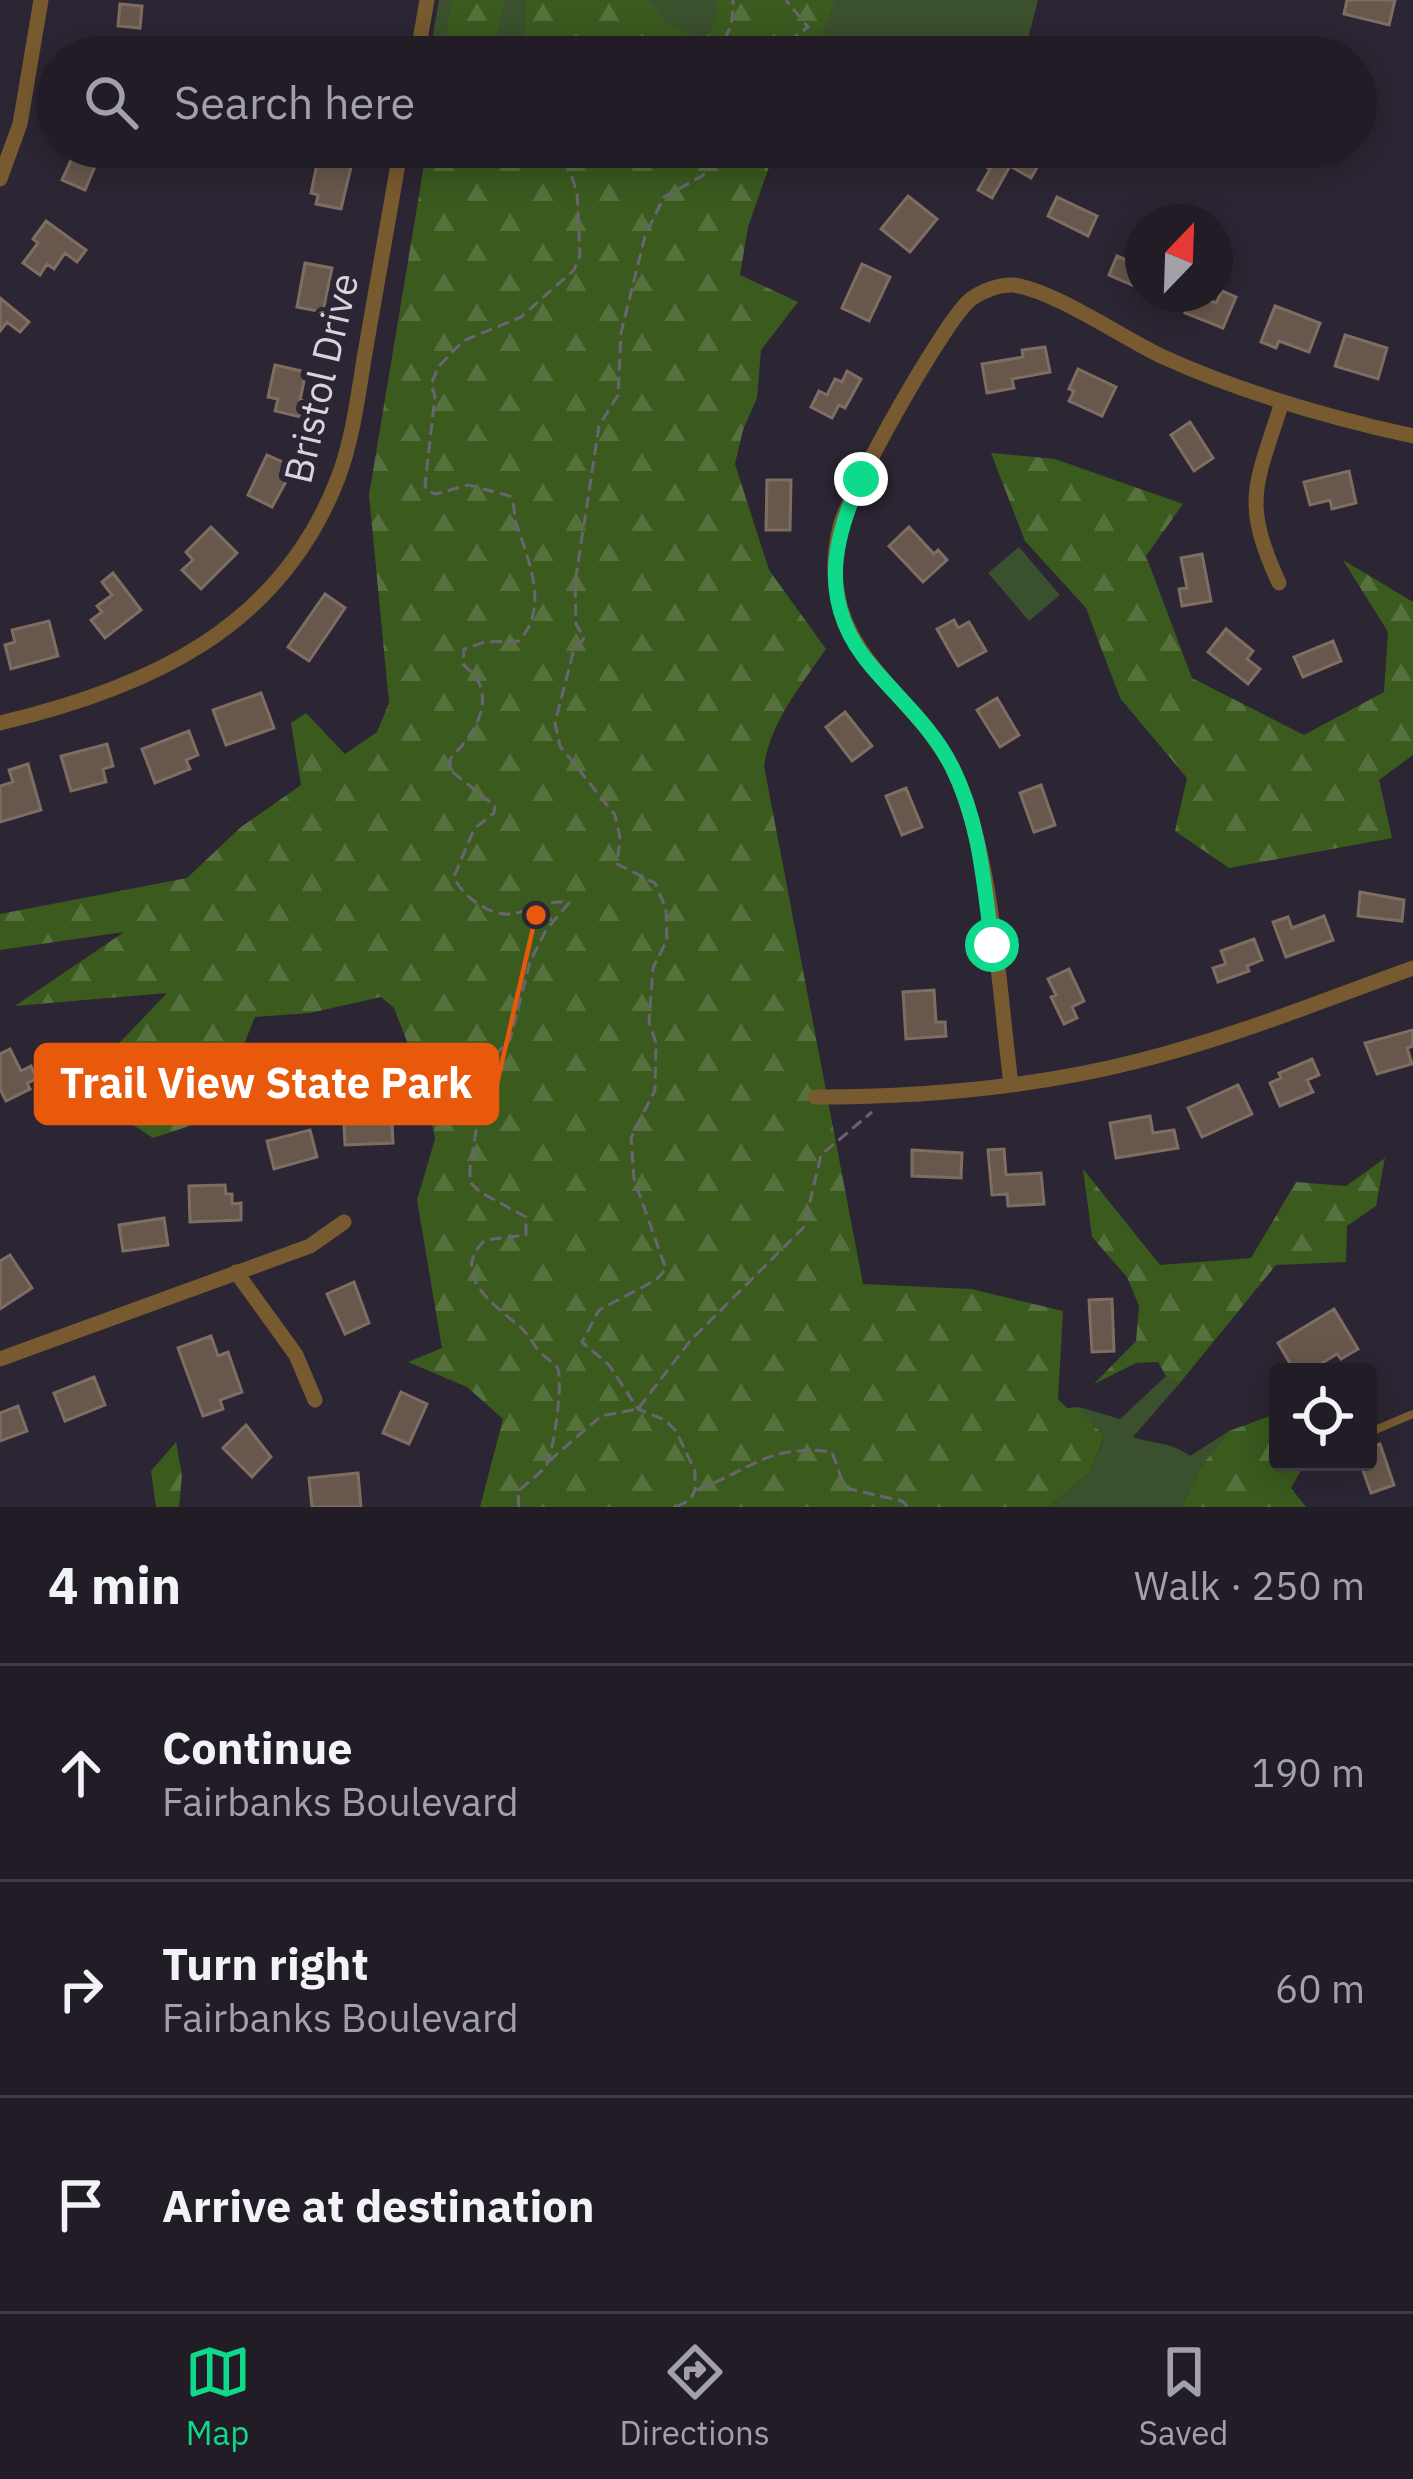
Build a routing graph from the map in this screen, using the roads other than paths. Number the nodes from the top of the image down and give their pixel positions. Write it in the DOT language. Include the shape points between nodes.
graph roads {
  1 [pos="41,0"];
  2 [pos="427,0"];
  3 [pos="421,36"];
  4 [pos="397,168"];
  5 [pos="0,179"];
  6 [pos="1282,402"];
  7 [pos="1413,436"];
  8 [pos="1279,583"];
  9 [pos="0,723"];
  10 [pos="1413,968"];
  11 [pos="1011,1084"];
  12 [pos="815,1097"];
  13 [pos="344,1222"];
  14 [pos="236,1272"];
  15 [pos="0,1358"];
  16 [pos="315,1400"];
  17 [pos="1413,1414"];
  18 [pos="1377,1428"];
  1 -- 5 [label="street" via="20,124"];
  2 -- 3 [label="street"];
  4 -- 9 [label="street, Bristol Drive" via="340,474 302,550 263,598 188,656"];
  6 -- 7 [label="street"];
  6 -- 8 [label="street" via="1254,506"];
  6 -- 11 [label="street" via="1165,358 1051,298 1012,285 989,289 949,324 840,524 836,582 844,619 869,664 940,745 971,815"];
  10 -- 11 [label="street" via="1201,1044"];
  11 -- 12 [label="street"];
  13 -- 14 [label="street" via="310,1246"];
  14 -- 15 [label="street"];
  14 -- 16 [label="street" via="296,1355"];
  17 -- 18 [label="lane"];
}
